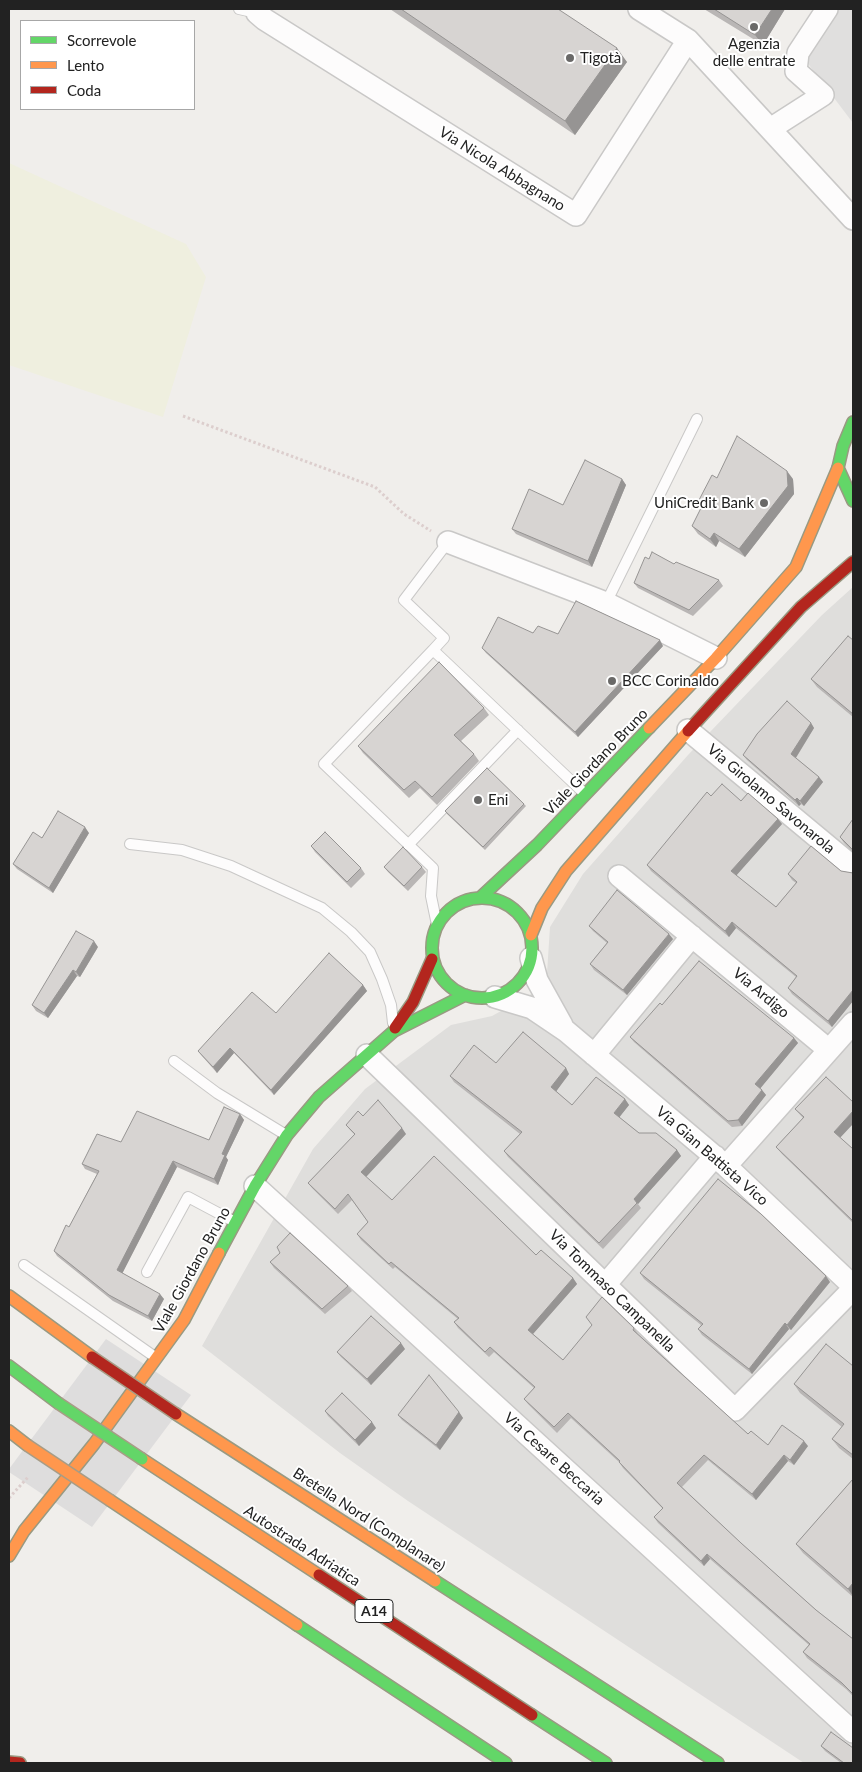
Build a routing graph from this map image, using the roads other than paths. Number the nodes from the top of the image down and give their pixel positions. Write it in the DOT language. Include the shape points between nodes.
graph roads {
  1 [pos="640,9"];
  2 [pos="827,9"];
  3 [pos="251,10"];
  4 [pos="688,40"];
  5 [pos="770,129"];
  6 [pos="852,220"];
  7 [pos="697,419"];
  8 [pos="853,422"];
  9 [pos="838,468"];
  10 [pos="853,501"];
  11 [pos="448,542"];
  12 [pos="853,562"];
  13 [pos="606,603"];
  14 [pos="433,650"];
  15 [pos="716,658"];
  16 [pos="518,730"];
  17 [pos="688,730"];
  18 [pos="585,794"];
  19 [pos="130,844"];
  20 [pos="408,845"];
  21 [pos="853,867"];
  22 [pos="619,876"];
  23 [pos="481,897"];
  24 [pos="437,925"];
  25 [pos="531,935"];
  26 [pos="692,936"];
  27 [pos="531,958"];
  28 [pos="432,960"];
  29 [pos="465,995"];
  30 [pos="495,996"];
  31 [pos="853,1022"];
  32 [pos="394,1031"];
  33 [pos="566,1031"];
  34 [pos="829,1050"];
  35 [pos="367,1055"];
  36 [pos="594,1055"];
  37 [pos="174,1061"];
  38 [pos="287,1135"];
  39 [pos="721,1161"];
  40 [pos="255,1186"];
  41 [pos="235,1223"];
  42 [pos="24,1265"];
  43 [pos="147,1272"];
  44 [pos="605,1285"];
  45 [pos="853,1288"];
  46 [pos="9,1296"];
  47 [pos="158,1359"];
  48 [pos="9,1366"];
  49 [pos="9,1431"];
  50 [pos="24,1531"];
  51 [pos="9,1544"];
  52 [pos="9,1556"];
  53 [pos="853,1732"];
  54 [pos="9,1762"];
  55 [pos="20,1763"];
  56 [pos="506,1763"];
  57 [pos="606,1763"];
  58 [pos="718,1763"];
  1 -- 4 [label="street"];
  2 -- 5 [label="street" via="798,53 796,71 823,95"];
  3 -- 4 [label="street, Via Nicola Abbagnano" via="576,215"];
  4 -- 5 [label="street"];
  5 -- 6 [label="street"];
  7 -- 13 [label="lane"];
  8 -- 9 [label="main road, Viale Giordano Bruno"];
  9 -- 10 [label="main road"];
  9 -- 15 [label="main road, Viale Giordano Bruno" via="796,567"];
  11 -- 13 [label="street"];
  11 -- 14 [label="lane" via="404,600 444,638"];
  12 -- 17 [label="main road" via="801,607"];
  13 -- 15 [label="street"];
  14 -- 16 [label="lane"];
  14 -- 20 [label="lane" via="324,764"];
  15 -- 18 [label="main road, Viale Giordano Bruno"];
  16 -- 18 [label="lane"];
  16 -- 20 [label="lane"];
  17 -- 21 [label="street, Via Girolamo Savonarola"];
  17 -- 25 [label="main road" via="566,871 542,908"];
  18 -- 23 [label="main road, Viale Giordano Bruno" via="508,874"];
  19 -- 32 [label="lane" via="182,850 231,866 322,908 370,952 390,1005"];
  20 -- 24 [label="lane" via="433,868 431,896"];
  22 -- 26 [label="street, Via Ardigo"];
  23 -- 24 [label="main road" via="455,905"];
  23 -- 25 [label="main road" via="498,900 513,908"];
  24 -- 28 [label="main road" via="432,942"];
  25 -- 27 [label="main road"];
  26 -- 34 [label="street, Via Ardigo"];
  26 -- 36 [label="street"];
  27 -- 30 [label="main road" via="518,982"];
  27 -- 33 [label="street, Via Gian Battista Vico" via="537,980"];
  28 -- 29 [label="main road" via="450,987"];
  28 -- 32 [label="main road, Viale Giordano Bruno" via="413,1002"];
  29 -- 30 [label="main road"];
  29 -- 32 [label="main road, Viale Giordano Bruno"];
  30 -- 33 [label="street, Via Gian Battista Vico" via="532,1008"];
  31 -- 34 [label="street"];
  32 -- 35 [label="main road, Viale Giordano Bruno"];
  33 -- 36 [label="street, Via Gian Battista Vico"];
  34 -- 39 [label="street"];
  35 -- 38 [label="main road, Viale Giordano Bruno" via="319,1097"];
  35 -- 44 [label="street, Via Tommaso Campanella"];
  36 -- 39 [label="street, Via Gian Battista Vico"];
  37 -- 38 [label="lane" via="217,1093"];
  38 -- 40 [label="main road, Viale Giordano Bruno"];
  39 -- 44 [label="street"];
  39 -- 45 [label="street, Via Gian Battista Vico"];
  40 -- 41 [label="main road, Viale Giordano Bruno"];
  40 -- 53 [label="street, Via Cesare Beccaria"];
  41 -- 43 [label="lane" via="188,1197"];
  41 -- 47 [label="main road, Viale Giordano Bruno" via="184,1320"];
  42 -- 47 [label="lane"];
  44 -- 45 [label="street, Via Tommaso Campanella" via="735,1410"];
  46 -- 58 [label="main road, Bretella Nord (Complanare), bridge" via="92,1358 176,1414"];
  47 -- 50 [label="main road, Viale Giordano Bruno"];
  48 -- 57 [label="main road, Autostrada Adriatica / A14, bridge" via="142,1459"];
  49 -- 56 [label="main road, bridge"];
  50 -- 51 [label="main road"];
  50 -- 52 [label="main road"];
  54 -- 55 [label="main road"];
}
